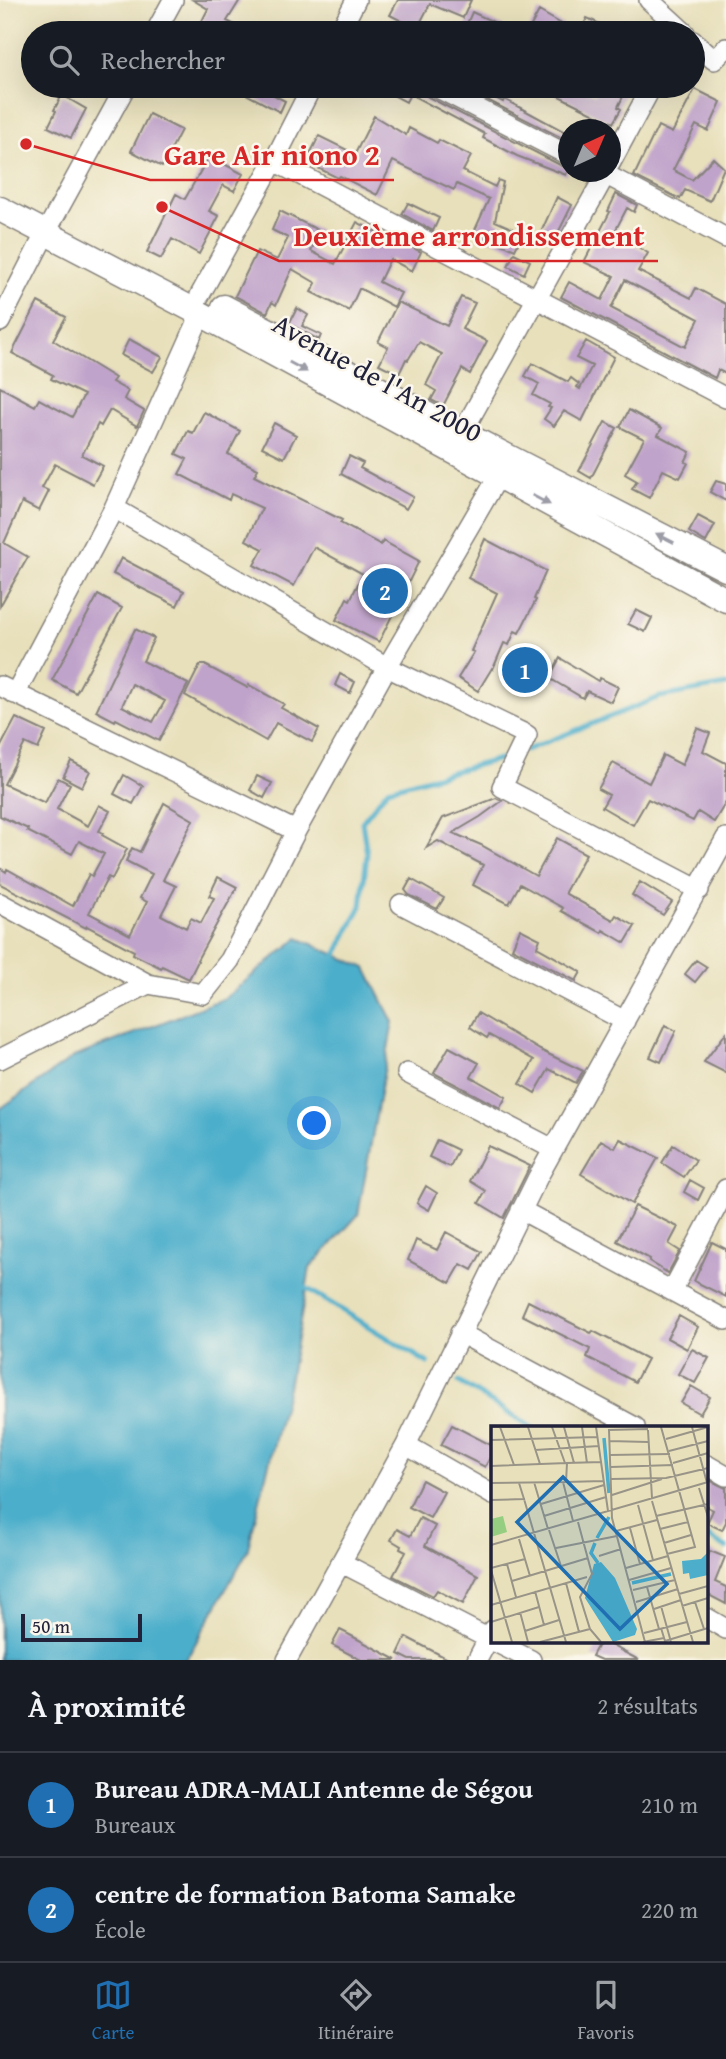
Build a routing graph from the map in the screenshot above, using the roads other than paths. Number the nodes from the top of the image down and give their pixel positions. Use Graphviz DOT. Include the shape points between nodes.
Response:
graph roads {
  1 [pos="173,0"];
  2 [pos="356,0"];
  3 [pos="649,0"];
  4 [pos="162,21"];
  5 [pos="345,21"];
  6 [pos="671,21"];
  7 [pos="705,48"];
  8 [pos="722,60"];
  9 [pos="119,98"];
  10 [pos="306,98"];
  11 [pos="457,98"];
  12 [pos="645,98"];
  13 [pos="621,143"];
  14 [pos="558,149"];
  15 [pos="274,161"];
  16 [pos="621,178"];
  17 [pos="599,182"];
  18 [pos="0,191"];
  19 [pos="0,209"];
  20 [pos="49,225"];
  21 [pos="726,238"];
  22 [pos="535,299"];
  23 [pos="200,304"];
  24 [pos="0,322"];
  25 [pos="726,398"];
  26 [pos="462,433"];
  27 [pos="498,477"];
  28 [pos="114,508"];
  29 [pos="726,569"];
  30 [pos="726,600"];
  31 [pos="387,667"];
  32 [pos="8,690"];
  33 [pos="296,831"];
  34 [pos="726,838"];
  35 [pos="699,890"];
  36 [pos="0,903"];
  37 [pos="401,904"];
  38 [pos="148,984"];
  39 [pos="625,1020"];
  40 [pos="0,1059"];
  41 [pos="407,1073"];
  42 [pos="553,1149"];
  43 [pos="726,1189"];
  44 [pos="522,1210"];
  45 [pos="672,1290"];
  46 [pos="726,1320"];
  47 [pos="460,1333"];
  48 [pos="633,1426"];
  49 [pos="407,1445"];
  50 [pos="708,1466"];
  51 [pos="726,1476"];
  52 [pos="491,1494"];
  53 [pos="342,1563"];
  54 [pos="708,1619"];
  55 [pos="726,1629"];
  56 [pos="491,1637"];
  57 [pos="491,1639"];
  58 [pos="502,1643"];
  59 [pos="287,1660"];
  60 [pos="478,1660"];
  61 [pos="531,1660"];
  1 -- 4 [label="street"];
  2 -- 5 [label="street"];
  3 -- 6 [label="street"];
  7 -- 8 [label="street"];
  9 -- 20 [label="street"];
  10 -- 15 [label="street"];
  11 -- 14 [label="street"];
  12 -- 13 [label="street"];
  15 -- 22 [label="street"];
  15 -- 23 [label="street"];
  16 -- 21 [label="street"];
  17 -- 22 [label="street"];
  18 -- 20 [label="main road, Avenue de l'An 2000"];
  19 -- 20 [label="main road, Avenue de l'An 2000"];
  20 -- 23 [label="main road, Avenue de l'An 2000"];
  20 -- 24 [label="street"];
  22 -- 25 [label="street"];
  22 -- 26 [label="street"];
  23 -- 26 [label="main road, Avenue de l'An 2000"];
  23 -- 27 [label="main road, Avenue de l'An 2000, one-way"];
  23 -- 28 [label="street"];
  29 -- 26 [label="main road, Avenue de l'An 2000, one-way"];
  27 -- 30 [label="main road, Avenue de l'An 2000, one-way"];
  27 -- 31 [label="street"];
  28 -- 31 [label="street"];
  28 -- 32 [label="street"];
  31 -- 33 [label="street"];
  31 -- 35 [label="street" via="527,735 502,787"];
  32 -- 33 [label="street"];
  33 -- 38 [label="street" via="230,960 203,994"];
  34 -- 35 [label="street"];
  35 -- 39 [label="street"];
  36 -- 38 [label="street"];
  37 -- 39 [label="street"];
  38 -- 40 [label="street"];
  39 -- 42 [label="street"];
  41 -- 42 [label="street"];
  42 -- 44 [label="street"];
  43 -- 45 [label="street"];
  44 -- 45 [label="street"];
  44 -- 47 [label="street"];
  45 -- 46 [label="street"];
  47 -- 48 [label="street"];
  47 -- 49 [label="street"];
  49 -- 52 [label="street"];
  49 -- 53 [label="street"];
  50 -- 51 [label="street"];
  53 -- 56 [label="street"];
  53 -- 59 [label="street"];
  54 -- 55 [label="street"];
  57 -- 60 [label="street"];
  58 -- 61 [label="street"];
}
